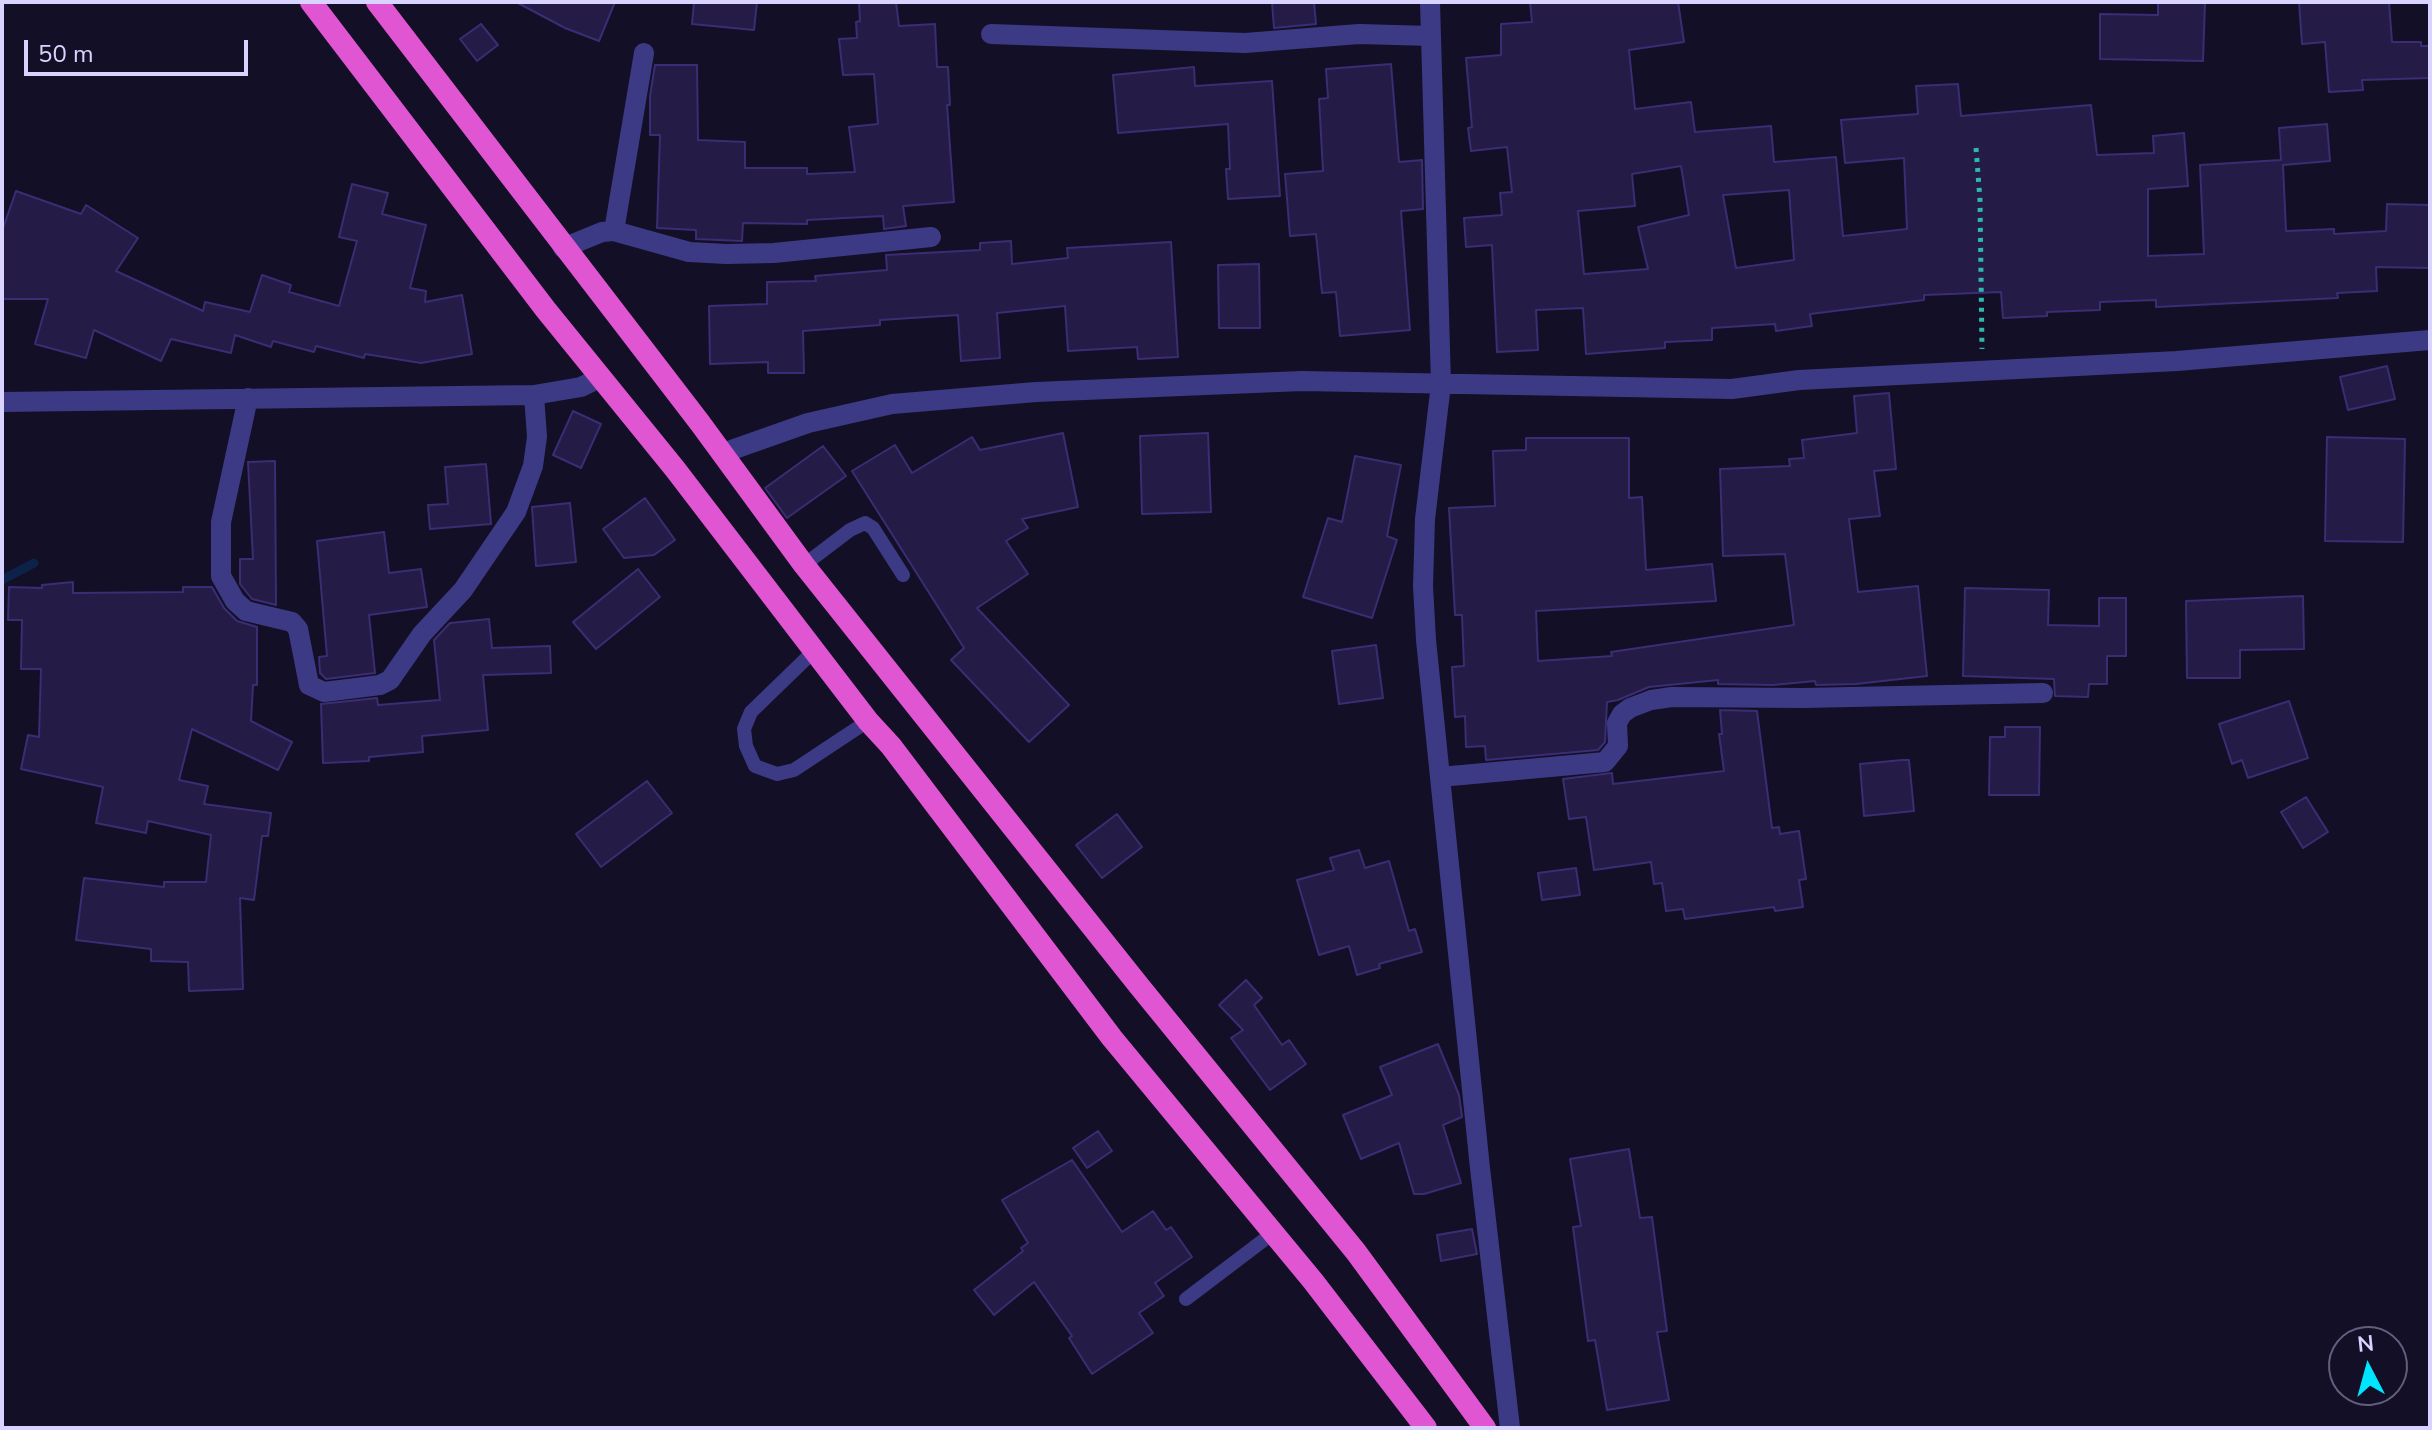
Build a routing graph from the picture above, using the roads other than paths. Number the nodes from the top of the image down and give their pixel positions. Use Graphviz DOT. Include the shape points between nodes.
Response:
graph roads {
  1 [pos="311,2"];
  2 [pos="377,2"];
  3 [pos="1430,2"];
  4 [pos="991,34"];
  5 [pos="1431,36"];
  6 [pos="644,53"];
  7 [pos="614,231"];
  8 [pos="931,237"];
  9 [pos="563,248"];
  10 [pos="2430,340"];
  11 [pos="601,377"];
  12 [pos="1441,384"];
  13 [pos="534,395"];
  14 [pos="248,398"];
  15 [pos="2,402"];
  16 [pos="723,453"];
  17 [pos="804,565"];
  18 [pos="903,575"];
  19 [pos="815,650"];
  20 [pos="2043,693"];
  21 [pos="868,721"];
  22 [pos="1440,777"];
  23 [pos="1273,1233"];
  24 [pos="1186,1299"];
  25 [pos="1426,1428"];
  26 [pos="1485,1428"];
  27 [pos="1510,1428"];
  1 -- 11 [label="highway"];
  2 -- 9 [label="highway"];
  3 -- 5 [label="street"];
  4 -- 5 [label="street" via="1245,43 1359,34"];
  5 -- 12 [label="street"];
  6 -- 7 [label="street"];
  7 -- 8 [label="street" via="689,252 726,254"];
  7 -- 9 [label="street"];
  9 -- 16 [label="highway"];
  10 -- 12 [label="street" via="2177,361 1799,380 1732,389"];
  11 -- 13 [label="street" via="581,387"];
  11 -- 19 [label="highway"];
  12 -- 16 [label="street" via="1302,381 892,404 808,423"];
  12 -- 22 [label="street" via="1423,586"];
  13 -- 14 [label="street"];
  13 -- 14 [label="street" via="533,466 516,512 463,590 422,634 390,680 324,692 309,685 292,622 246,611 221,576 221,522"];
  14 -- 15 [label="street"];
  16 -- 17 [label="highway"];
  17 -- 18 [label="lane" via="865,523"];
  17 -- 26 [label="highway" via="1356,1252"];
  19 -- 21 [label="highway"];
  19 -- 21 [label="lane" via="751,712 744,729 755,766 777,774 794,770"];
  20 -- 22 [label="street" via="1672,697 1622,714 1618,746 1605,762"];
  21 -- 23 [label="highway" via="1112,1038"];
  22 -- 27 [label="street"];
  23 -- 24 [label="lane"];
  23 -- 25 [label="highway"];
}
